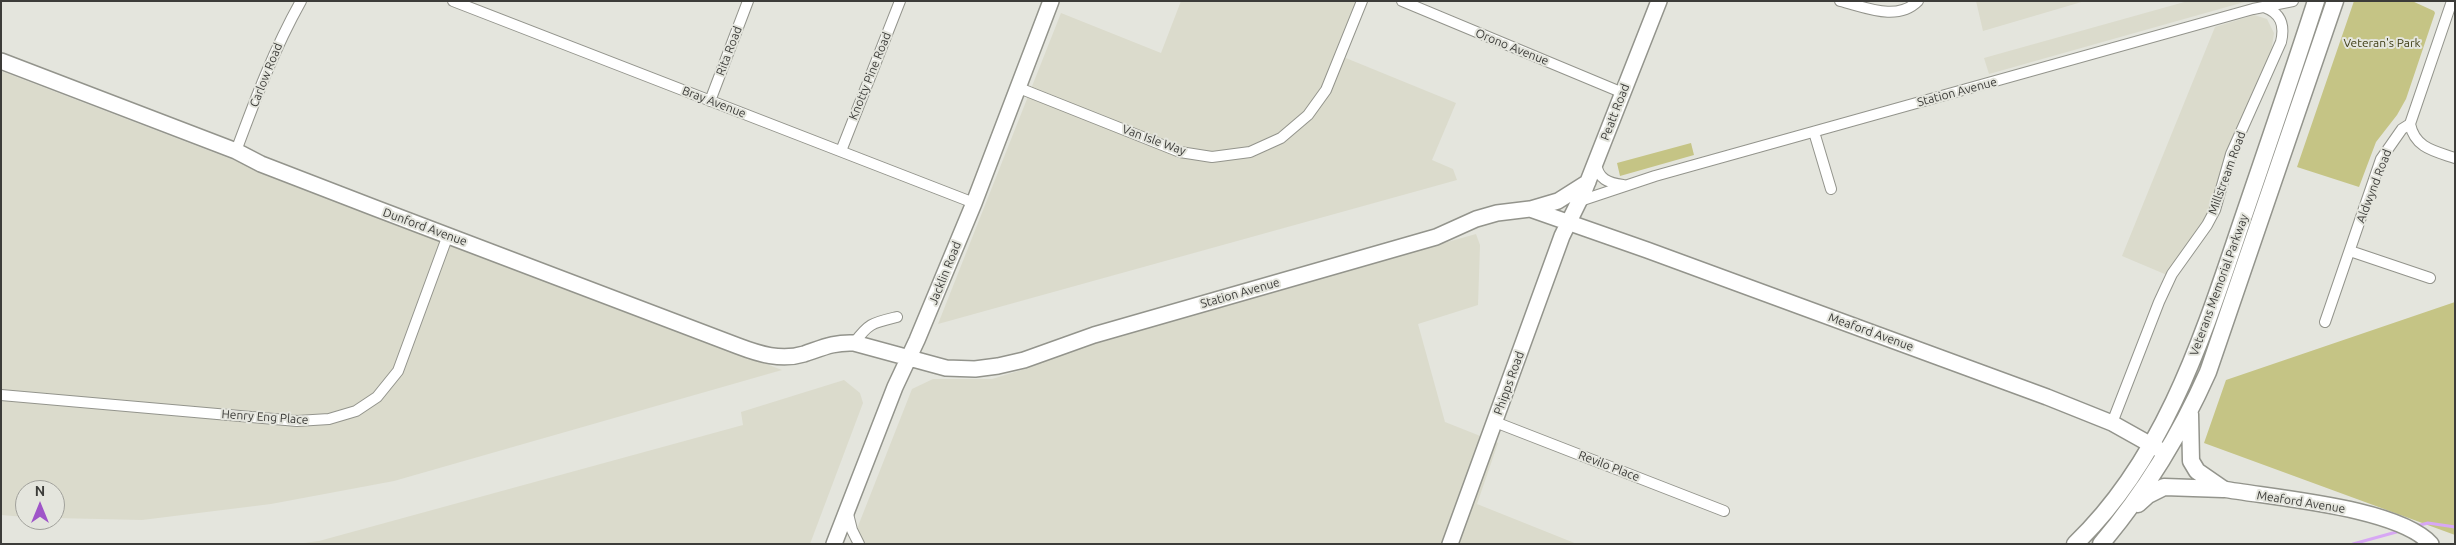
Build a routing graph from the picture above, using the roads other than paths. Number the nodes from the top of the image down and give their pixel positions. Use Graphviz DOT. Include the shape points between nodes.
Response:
graph roads {
  1 [pos="300,1"];
  2 [pos="454,1"];
  3 [pos="748,1"];
  4 [pos="900,1"];
  5 [pos="1051,1"];
  6 [pos="1362,1"];
  7 [pos="1402,1"];
  8 [pos="1659,1"];
  9 [pos="1840,1"];
  10 [pos="1918,1"];
  11 [pos="2293,1"];
  12 [pos="2316,1"];
  13 [pos="2335,1"];
  14 [pos="2345,1"];
  15 [pos="2452,1"];
  16 [pos="2263,7"];
  17 [pos="1,61"];
  18 [pos="1019,88"];
  19 [pos="1622,93"];
  20 [pos="710,100"];
  21 [pos="2302,102"];
  22 [pos="2410,124"];
  23 [pos="1814,132"];
  24 [pos="841,150"];
  25 [pos="236,151"];
  26 [pos="2455,158"];
  27 [pos="1596,163"];
  28 [pos="1588,182"];
  29 [pos="1623,186"];
  30 [pos="1831,189"];
  31 [pos="1580,201"];
  32 [pos="974,203"];
  33 [pos="1530,209"];
  34 [pos="1569,223"];
  35 [pos="448,236"];
  36 [pos="2350,251"];
  37 [pos="2430,278"];
  38 [pos="897,317"];
  39 [pos="2325,322"];
  40 [pos="854,343"];
  41 [pos="909,357"];
  42 [pos="1,396"];
  43 [pos="2190,412"];
  44 [pos="1495,422"];
  45 [pos="2112,423"];
  46 [pos="2152,444"];
  47 [pos="2167,453"];
  48 [pos="2223,489"];
  49 [pos="847,510"];
  50 [pos="1724,510"];
  51 [pos="2126,514"];
  52 [pos="834,544"];
  53 [pos="859,544"];
  54 [pos="1450,544"];
  55 [pos="2075,544"];
  56 [pos="2101,544"];
  57 [pos="2431,544"];
  1 -- 25 [label="street, Carlow Road" via="278,46"];
  2 -- 20 [label="street, Bray Avenue"];
  3 -- 20 [label="street, Rita Road"];
  4 -- 24 [label="street, Knotty Pine Road"];
  5 -- 18 [label="street, Jacklin Road"];
  6 -- 18 [label="street, Van Isle Way" via="1326,90 1308,115 1281,138 1250,152 1212,157 1180,152"];
  7 -- 19 [label="street, Orono Avenue"];
  8 -- 19 [label="street, Peatt Road"];
  9 -- 10 [label="street" via="1886,12 1905,11"];
  11 -- 16 [label="street, Station Avenue"];
  12 -- 46 [label="main road, Veterans Memorial Parkway" via="2200,345 2171,411"];
  13 -- 21 [label="main road, Veterans Memorial Parkway"];
  14 -- 21 [label="main road" via="2326,56"];
  15 -- 22 [label="street, Aldwynd Road"];
  16 -- 23 [label="street, Station Avenue"];
  16 -- 45 [label="street, Millstream Road" via="2272,10 2281,20 2281,42 2232,154 2215,210 2172,274"];
  17 -- 25 [label="street, Dunford Avenue"];
  18 -- 32 [label="street, Jacklin Road"];
  19 -- 27 [label="street, Peatt Road"];
  20 -- 24 [label="street, Bray Avenue"];
  21 -- 43 [label="main road, Veterans Memorial Parkway" via="2218,344"];
  22 -- 26 [label="street" via="2415,139 2422,146"];
  22 -- 36 [label="street, Aldwynd Road" via="2402,129 2381,159"];
  23 -- 29 [label="street, Station Avenue"];
  23 -- 30 [label="street"];
  24 -- 32 [label="street, Bray Avenue"];
  25 -- 35 [label="street, Dunford Avenue" via="261,164"];
  27 -- 28 [label="street, Peatt Road"];
  27 -- 29 [label="street" via="1597,171 1606,181"];
  28 -- 31 [label="street, Peatt Road"];
  28 -- 33 [label="street" via="1558,201"];
  29 -- 31 [label="street, Station Avenue"];
  31 -- 34 [label="street, Peatt Road"];
  32 -- 41 [label="street, Jacklin Road"];
  33 -- 34 [label="street, Station Avenue"];
  33 -- 41 [label="street, Station Avenue" via="1497,213 1436,237 1094,335 1011,364 976,369 946,368"];
  34 -- 44 [label="street, Phipps Road"];
  34 -- 45 [label="street, Meaford Avenue"];
  35 -- 40 [label="street, Dunford Avenue" via="766,355 802,355 832,343"];
  35 -- 42 [label="street, Henry Eng Place" via="398,371 377,397 356,412 329,419 297,420"];
  36 -- 37 [label="street"];
  36 -- 39 [label="street, Aldwynd Road"];
  38 -- 40 [label="street" via="866,327"];
  40 -- 41 [label="street, Dunford Avenue"];
  41 -- 49 [label="street, Jacklin Road"];
  43 -- 47 [label="main road, Veterans Memorial Parkway"];
  43 -- 48 [label="main road" via="2191,461 2197,471"];
  44 -- 50 [label="street, Revilo Place"];
  44 -- 54 [label="street, Phipps Road"];
  45 -- 46 [label="street, Meaford Avenue"];
  46 -- 47 [label="street, Meaford Avenue"];
  46 -- 55 [label="main road, Veterans Memorial Parkway" via="2106,510"];
  47 -- 51 [label="main road, Veterans Memorial Parkway"];
  48 -- 51 [label="main road" via="2164,487 2148,495"];
  48 -- 57 [label="street, Meaford Avenue" via="2322,503 2360,512 2420,534"];
  49 -- 52 [label="street, Jacklin Road"];
  49 -- 53 [label="street"];
  51 -- 56 [label="main road, Veterans Memorial Parkway"];
}
